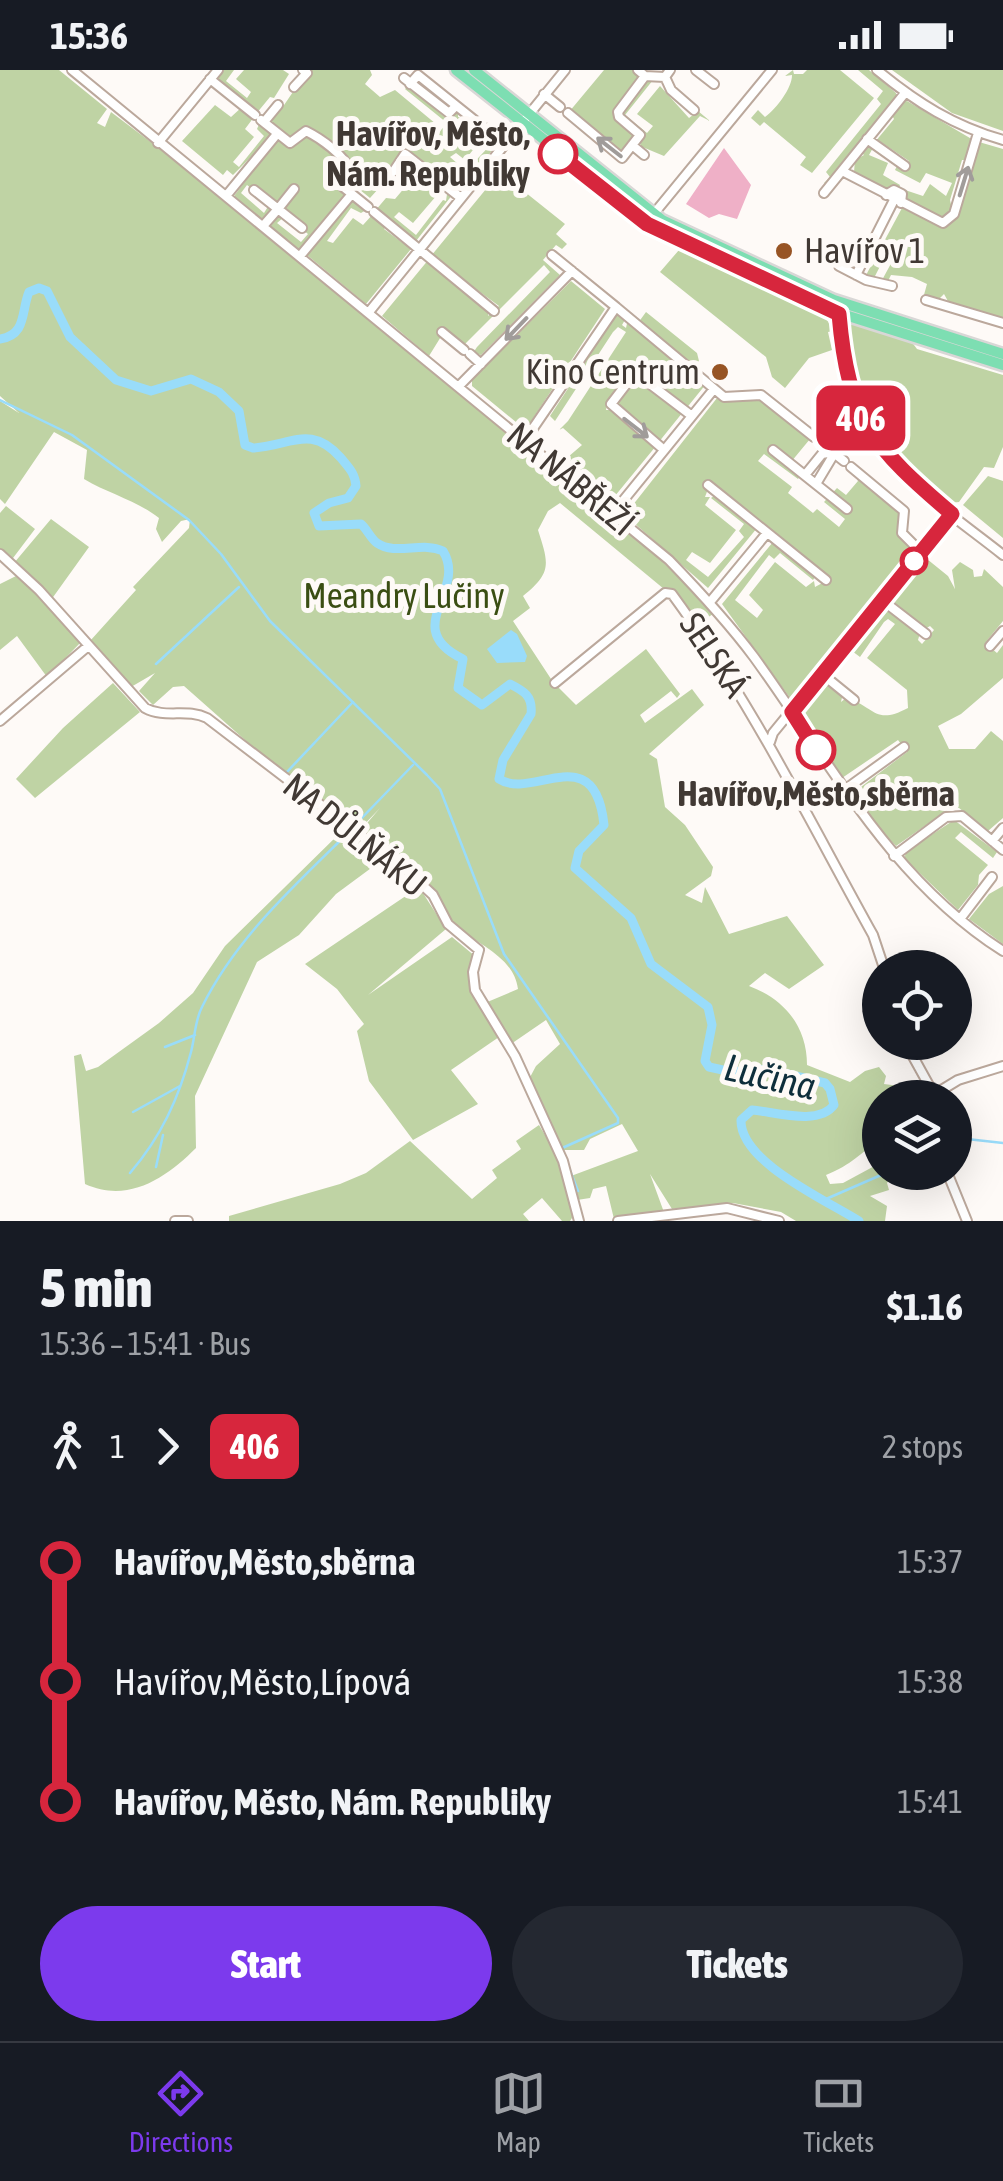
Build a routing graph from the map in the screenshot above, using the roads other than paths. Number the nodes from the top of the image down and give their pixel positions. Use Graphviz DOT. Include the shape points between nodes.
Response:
graph roads {
  1 [pos="72,70"];
  2 [pos="218,70"];
  3 [pos="456,70"];
  4 [pos="474,70"];
  5 [pos="565,70"];
  6 [pos="696,70"];
  7 [pos="772,70"];
  8 [pos="877,70"];
  9 [pos="305,71"];
  10 [pos="642,73"];
  11 [pos="667,73"];
  12 [pos="210,79"];
  13 [pos="407,81"];
  14 [pos="714,84"];
  15 [pos="294,87"];
  16 [pos="904,93"];
  17 [pos="544,94"];
  18 [pos="278,106"];
  19 [pos="560,106"];
  20 [pos="694,110"];
  21 [pos="568,114"];
  22 [pos="525,119"];
  23 [pos="260,120"];
  24 [pos="488,131"];
  25 [pos="720,133"];
  26 [pos="978,133"];
  27 [pos="277,134"];
  28 [pos="867,139"];
  29 [pos="1003,140"];
  30 [pos="158,142"];
  31 [pos="726,142"];
  32 [pos="632,146"];
  33 [pos="644,155"];
  34 [pos="906,166"];
  35 [pos="842,171"];
  36 [pos="393,172"];
  37 [pos="294,189"];
  38 [pos="254,190"];
  39 [pos="824,193"];
  40 [pos="351,195"];
  41 [pos="226,196"];
  42 [pos="460,198"];
  43 [pos="894,199"];
  44 [pos="278,209"];
  45 [pos="650,219"];
  46 [pos="263,226"];
  47 [pos="302,228"];
  48 [pos="420,249"];
  49 [pos="552,254"];
  50 [pos="300,256"];
  51 [pos="840,266"];
  52 [pos="572,271"];
  53 [pos="856,274"];
  54 [pos="892,286"];
  55 [pos="834,300"];
  56 [pos="926,300"];
  57 [pos="616,306"];
  58 [pos="494,311"];
  59 [pos="369,312"];
  60 [pos="839,314"];
  61 [pos="1003,323"];
  62 [pos="442,332"];
  63 [pos="1003,354"];
  64 [pos="481,364"];
  65 [pos="1003,365"];
  66 [pos="459,386"];
  67 [pos="714,389"];
  68 [pos="692,416"];
  69 [pos="864,425"];
  70 [pos="524,440"];
  71 [pos="663,449"];
  72 [pos="774,450"];
  73 [pos="834,452"];
  74 [pos="805,475"];
  75 [pos="816,484"];
  76 [pos="708,485"];
  77 [pos="847,509"];
  78 [pos="614,513"];
  79 [pos="952,514"];
  80 [pos="767,533"];
  81 [pos="921,552"];
  82 [pos="0,554"];
  83 [pos="1003,555"];
  84 [pos="826,580"];
  85 [pos="882,600"];
  86 [pos="710,602"];
  87 [pos="1003,632"];
  88 [pos="926,634"];
  89 [pos="87,646"];
  90 [pos="990,646"];
  91 [pos="822,674"];
  92 [pos="555,683"];
  93 [pos="854,700"];
  94 [pos="792,712"];
  95 [pos="0,721"];
  96 [pos="770,742"];
  97 [pos="904,747"];
  98 [pos="843,791"];
  99 [pos="1003,828"];
  100 [pos="992,841"];
  101 [pos="1003,850"];
  102 [pos="894,856"];
  103 [pos="992,877"];
  104 [pos="960,920"];
  105 [pos="879,950"];
  106 [pos="1003,951"];
  107 [pos="1003,1066"];
  108 [pos="958,1080"];
  109 [pos="954,1190"];
  110 [pos="175,1221"];
  111 [pos="188,1221"];
  112 [pos="578,1221"];
  113 [pos="618,1221"];
  114 [pos="628,1221"];
  115 [pos="779,1221"];
  116 [pos="967,1221"];
  1 -- 30 [label="street, NA NÁBŘEŽÍ"];
  2 -- 12 [label="street"];
  3 -- 22 [label="main road"];
  4 -- 22 [label="main road"];
  5 -- 17 [label="street"];
  6 -- 14 [label="street"];
  7 -- 25 [label="street"];
  8 -- 16 [label="street"];
  9 -- 15 [label="street"];
  10 -- 11 [label="street"];
  10 -- 32 [label="street" via="618,114 640,135"];
  11 -- 20 [label="street" via="671,90"];
  12 -- 23 [label="street"];
  12 -- 30 [label="street"];
  13 -- 24 [label="street" via="418,76"];
  16 -- 26 [label="street"];
  16 -- 28 [label="street"];
  17 -- 19 [label="street"];
  17 -- 22 [label="street"];
  18 -- 23 [label="street"];
  32 -- 21 [label="street, one-way" via="622,158"];
  22 -- 42 [label="street" via="500,141"];
  22 -- 45 [label="main road"];
  23 -- 27 [label="street"];
  25 -- 31 [label="street"];
  25 -- 45 [label="street"];
  26 -- 29 [label="street"];
  43 -- 26 [label="street, one-way" via="943,223 954,214"];
  27 -- 40 [label="street" via="290,143 306,131 318,138 347,162 340,183"];
  27 -- 41 [label="street"];
  28 -- 34 [label="street"];
  28 -- 35 [label="street"];
  30 -- 41 [label="street, NA NÁBŘEŽÍ"];
  32 -- 33 [label="street"];
  35 -- 39 [label="street"];
  35 -- 43 [label="street"];
  36 -- 42 [label="street" via="406,154"];
  37 -- 44 [label="street"];
  38 -- 44 [label="street"];
  40 -- 48 [label="street"];
  40 -- 50 [label="street"];
  41 -- 46 [label="street, NA NÁBŘEŽÍ"];
  42 -- 48 [label="street"];
  43 -- 53 [label="street"];
  44 -- 46 [label="street"];
  44 -- 47 [label="street"];
  45 -- 55 [label="main road"];
  45 -- 60 [label="main road"];
  46 -- 50 [label="street, NA NÁBŘEŽÍ"];
  48 -- 58 [label="street"];
  48 -- 59 [label="street"];
  49 -- 52 [label="street"];
  50 -- 59 [label="street, NA NÁBŘEŽÍ"];
  51 -- 53 [label="street"];
  52 -- 57 [label="street"];
  52 -- 64 [label="street, one-way"];
  53 -- 54 [label="street"];
  55 -- 60 [label="main road"];
  55 -- 63 [label="main road"];
  56 -- 61 [label="street"];
  57 -- 67 [label="street"];
  57 -- 70 [label="street"];
  59 -- 66 [label="street, NA NÁBŘEŽÍ"];
  60 -- 65 [label="main road"];
  60 -- 69 [label="street" via="847,375"];
  62 -- 64 [label="street"];
  64 -- 66 [label="street"];
  66 -- 70 [label="street, NA NÁBŘEŽÍ"];
  67 -- 68 [label="street"];
  67 -- 73 [label="street" via="728,399 762,395"];
  68 -- 71 [label="street"];
  68 -- 71 [label="street, one-way" via="637,376 630,378 611,404"];
  69 -- 73 [label="street" via="843,433"];
  69 -- 79 [label="street" via="891,460"];
  70 -- 78 [label="street, NA NÁBŘEŽÍ"];
  71 -- 78 [label="street"];
  72 -- 74 [label="street"];
  73 -- 74 [label="street" via="822,454"];
  73 -- 75 [label="street"];
  73 -- 81 [label="street" via="904,510 902,533"];
  74 -- 75 [label="street"];
  75 -- 77 [label="street"];
  76 -- 80 [label="street"];
  78 -- 86 [label="street, NA NÁBŘEŽÍ"];
  79 -- 81 [label="street, SELSKÁ"];
  79 -- 83 [label="street"];
  80 -- 84 [label="street"];
  80 -- 86 [label="street"];
  81 -- 85 [label="street, SELSKÁ"];
  82 -- 89 [label="street, NA DŮLŇÁKU"];
  85 -- 88 [label="street"];
  85 -- 91 [label="street, SELSKÁ"];
  86 -- 94 [label="street, NA NÁBŘEŽÍ"];
  87 -- 90 [label="street"];
  89 -- 95 [label="street"];
  89 -- 112 [label="street, NA DŮLŇÁKU" via="145,708 207,718 433,896 448,924 479,950 475,990 562,1161"];
  91 -- 93 [label="street"];
  91 -- 94 [label="street, SELSKÁ"];
  92 -- 96 [label="street, SELSKÁ" via="665,593 672,594"];
  94 -- 96 [label="street, SELSKÁ"];
  94 -- 98 [label="street, NA NÁBŘEŽÍ"];
  96 -- 105 [label="street, SELSKÁ"];
  97 -- 98 [label="street"];
  98 -- 102 [label="street, NA NÁBŘEŽÍ"];
  99 -- 100 [label="street"];
  100 -- 101 [label="street"];
  100 -- 102 [label="street" via="955,814"];
  102 -- 104 [label="street, NA NÁBŘEŽÍ"];
  103 -- 104 [label="street"];
  104 -- 106 [label="street, NA NÁBŘEŽÍ"];
  107 -- 108 [label="street"];
  109 -- 116 [label="street"];
  110 -- 111 [label="street"];
  113 -- 114 [label="street"];
  114 -- 115 [label="street" via="728,1208"];
}
